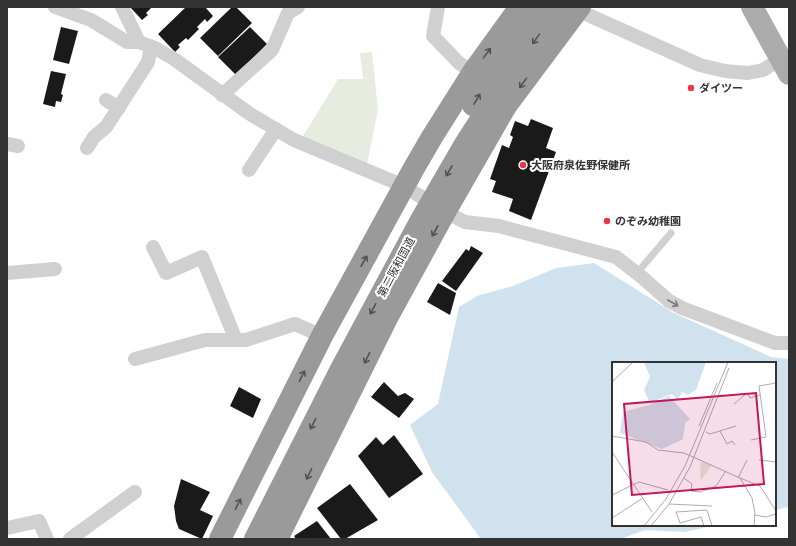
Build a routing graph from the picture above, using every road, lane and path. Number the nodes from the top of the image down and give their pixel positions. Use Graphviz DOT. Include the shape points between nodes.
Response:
graph roads {
  1 [pos="55,7"];
  2 [pos="122,7"];
  3 [pos="298,7"];
  4 [pos="438,7"];
  5 [pos="520,7"];
  6 [pos="539,7"];
  7 [pos="752,7"];
  8 [pos="572,8"];
  9 [pos="145,45"];
  10 [pos="786,63"];
  11 [pos="473,72"];
  12 [pos="222,95"];
  13 [pos="106,100"];
  14 [pos="119,108"];
  15 [pos="276,129"];
  16 [pos="87,148"];
  17 [pos="248,170"];
  18 [pos="404,186"];
  19 [pos="445,212"];
  20 [pos="671,233"];
  21 [pos="153,247"];
  22 [pos="55,269"];
  23 [pos="7,273"];
  24 [pos="640,276"];
  25 [pos="322,336"];
  26 [pos="236,340"];
  27 [pos="789,343"];
  28 [pos="135,359"];
  29 [pos="135,492"];
  30 [pos="7,528"];
  31 [pos="47,539"];
  32 [pos="70,539"];
  33 [pos="220,539"];
  34 [pos="238,539"];
  35 [pos="254,539"];
  36 [pos="277,539"];
  1 -- 9 [label="street" via="91,20 127,42"];
  2 -- 9 [label="street"];
  3 -- 12 [label="street" via="288,13 272,50"];
  4 -- 11 [label="street" via="433,36 459,63"];
  11 -- 5 [label="highway, one-way"];
  34 -- 6 [label="highway, 第二阪和国道, one-way" via="410,208 492,74"];
  7 -- 10 [label="main road"];
  8 -- 10 [label="street" via="700,65 748,73"];
  8 -- 19 [label="highway, one-way" via="506,106"];
  8 -- 35 [label="highway, 第二阪和国道, one-way" via="486,112 465,144 420,220"];
  9 -- 12 [label="street" via="174,59"];
  9 -- 14 [label="street" via="148,62"];
  11 -- 18 [label="highway"];
  12 -- 15 [label="street"];
  13 -- 14 [label="street"];
  14 -- 16 [label="street"];
  15 -- 17 [label="street"];
  15 -- 18 [label="street" via="294,140"];
  18 -- 19 [label="street"];
  25 -- 18 [label="highway, one-way"];
  19 -- 24 [label="street" via="466,222 499,226 616,257"];
  19 -- 36 [label="highway, one-way" via="387,318"];
  20 -- 24 [label="lane"];
  21 -- 26 [label="street" via="166,273 202,257"];
  22 -- 23 [label="street"];
  24 -- 27 [label="street, one-way" via="669,301 682,308 775,343"];
  25 -- 26 [label="street" via="295,324 246,340"];
  33 -- 25 [label="highway, one-way"];
  26 -- 28 [label="street" via="205,340"];
  29 -- 32 [label="street"];
  30 -- 31 [label="street" via="40,521"];
}
